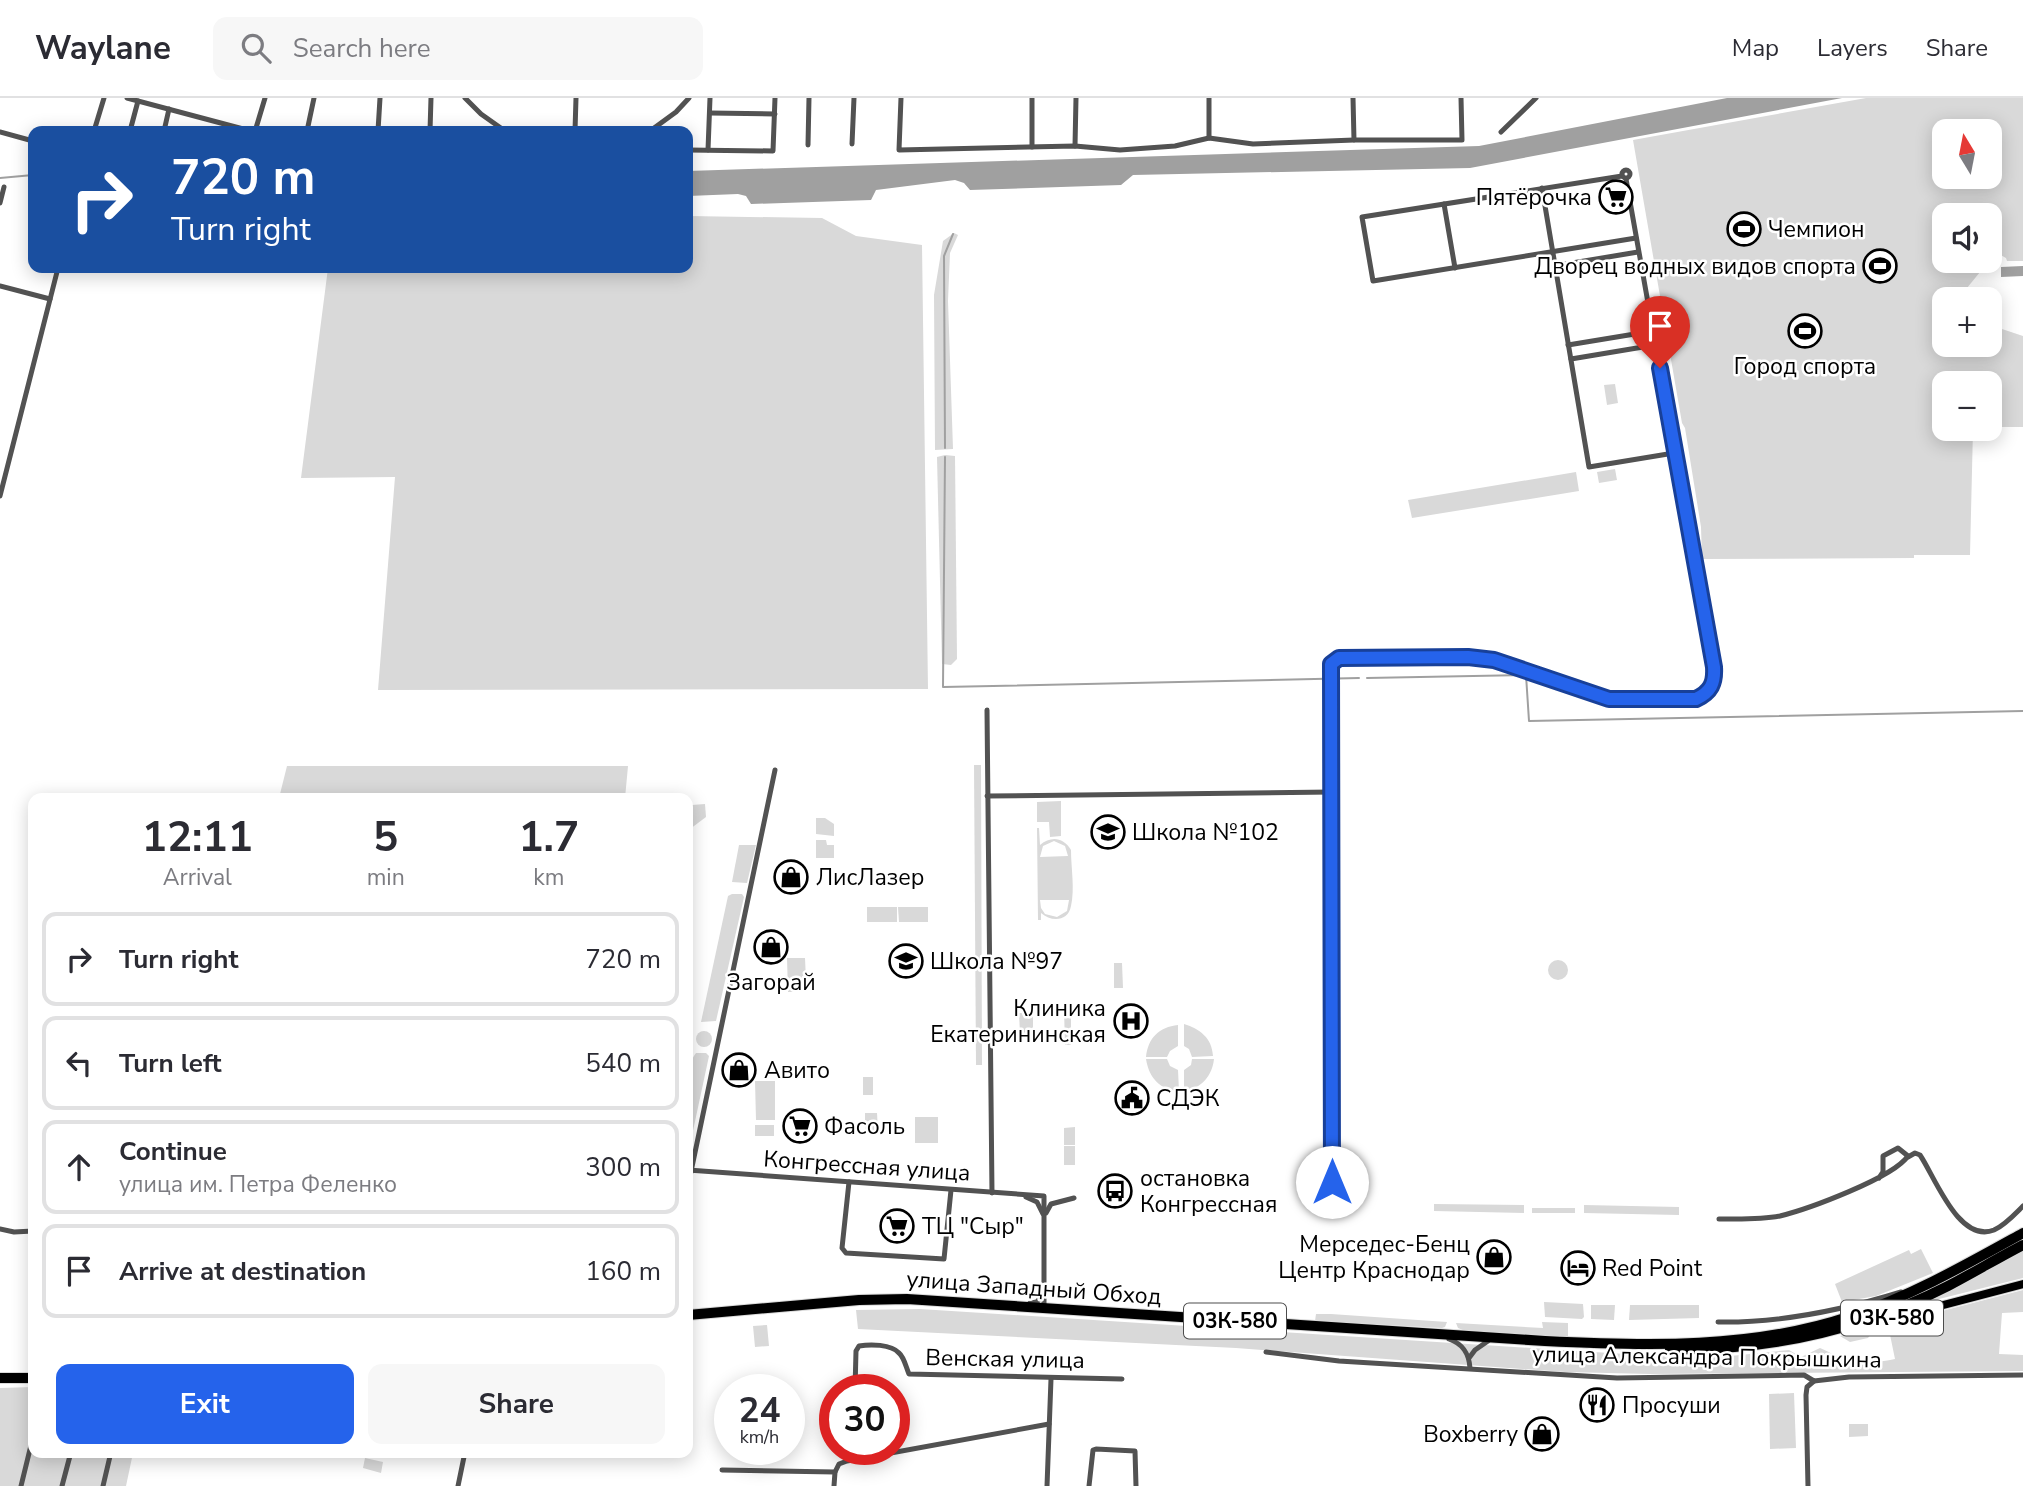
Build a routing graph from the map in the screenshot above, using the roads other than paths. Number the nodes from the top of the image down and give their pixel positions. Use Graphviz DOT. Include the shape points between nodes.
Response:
graph roads {
  1 [pos="104,98"];
  2 [pos="127,98"];
  3 [pos="265,98"];
  4 [pos="314,98"];
  5 [pos="380,98"];
  6 [pos="431,98"];
  7 [pos="465,98"];
  8 [pos="576,98"];
  9 [pos="689,98"];
  10 [pos="710,98"];
  11 [pos="775,98"];
  12 [pos="809,98"];
  13 [pos="854,98"];
  14 [pos="901,98"];
  15 [pos="1032,98"];
  16 [pos="1076,98"];
  17 [pos="1209,98"];
  18 [pos="1353,98"];
  19 [pos="1461,98"];
  20 [pos="1536,98"];
  21 [pos="138,101"];
  22 [pos="169,109"];
  23 [pos="710,113"];
  24 [pos="775,114"];
  25 [pos="96,126"];
  26 [pos="131,126"];
  27 [pos="165,126"];
  28 [pos="229,126"];
  29 [pos="257,126"];
  30 [pos="308,126"];
  31 [pos="378,126"];
  32 [pos="430,126"];
  33 [pos="498,126"];
  34 [pos="575,126"];
  35 [pos="657,126"];
  36 [pos="0,132"];
  37 [pos="1501,132"];
  38 [pos="1209,138"];
  39 [pos="28,140"];
  40 [pos="1353,140"];
  41 [pos="852,144"];
  42 [pos="808,145"];
  43 [pos="1075,146"];
  44 [pos="1032,147"];
  45 [pos="693,150"];
  46 [pos="708,150"];
  47 [pos="4,187"];
  48 [pos="1542,188"];
  49 [pos="0,203"];
  50 [pos="1444,204"];
  51 [pos="1636,238"];
  52 [pos="1552,252"];
  53 [pos="1638,252"];
  54 [pos="1555,266"];
  55 [pos="1455,268"];
  56 [pos="57,273"];
  57 [pos="0,286"];
  58 [pos="50,299"];
  59 [pos="1653,331"];
  60 [pos="1568,345"];
  61 [pos="1655,345"];
  62 [pos="1571,359"];
  63 [pos="1674,453"];
  64 [pos="0,496"];
  65 [pos="987,710"];
  66 [pos="775,770"];
  67 [pos="1332,792"];
  68 [pos="987,796"];
  69 [pos="693,1151"];
  70 [pos="1908,1157"];
  71 [pos="693,1170"];
  72 [pos="1879,1178"];
  73 [pos="849,1182"];
  74 [pos="951,1190"];
  75 [pos="992,1193"];
  76 [pos="1021,1195"];
  77 [pos="1074,1198"];
  78 [pos="2023,1206"];
  79 [pos="1331,1215"];
  80 [pos="1045,1216"];
  81 [pos="1719,1219"];
  82 [pos="2023,1227"];
  83 [pos="0,1229"];
  84 [pos="28,1231"];
  85 [pos="2023,1233"];
  86 [pos="2023,1244"];
  87 [pos="1997,1253"];
  88 [pos="1927,1284"];
  89 [pos="2023,1284"];
  90 [pos="1045,1290"];
  91 [pos="885,1299"];
  92 [pos="1044,1310"];
  93 [pos="1159,1315"];
  94 [pos="693,1317"];
  95 [pos="693,1317"];
  96 [pos="1718,1322"];
  97 [pos="1449,1339"];
  98 [pos="1488,1341"];
  99 [pos="1759,1346"];
  100 [pos="1266,1352"];
  101 [pos="1469,1358"];
  102 [pos="1470,1368"];
  103 [pos="855,1374"];
  104 [pos="909,1374"];
  105 [pos="910,1374"];
  106 [pos="0,1376"];
  107 [pos="28,1376"];
  108 [pos="2023,1376"];
  109 [pos="1051,1379"];
  110 [pos="1122,1379"];
  111 [pos="1814,1381"];
  112 [pos="1049,1424"];
  113 [pos="910,1450"];
  114 [pos="28,1457"];
  115 [pos="69,1458"];
  116 [pos="110,1458"];
  117 [pos="464,1458"];
  118 [pos="838,1465"];
  119 [pos="722,1470"];
  120 [pos="835,1472"];
  121 [pos="21,1486"];
  122 [pos="62,1486"];
  123 [pos="103,1486"];
  124 [pos="458,1486"];
  125 [pos="834,1486"];
  126 [pos="1047,1486"];
  127 [pos="1089,1486"];
  128 [pos="1136,1486"];
  129 [pos="1808,1486"];
  1 -- 25 [label="street"];
  2 -- 21 [label="street"];
  3 -- 29 [label="street"];
  4 -- 30 [label="street"];
  5 -- 31 [label="street"];
  6 -- 32 [label="street"];
  7 -- 33 [label="street"];
  8 -- 34 [label="street"];
  9 -- 35 [label="street"];
  10 -- 23 [label="street"];
  11 -- 24 [label="street"];
  12 -- 42 [label="street"];
  13 -- 41 [label="street"];
  14 -- 44 [label="street" via="899,150"];
  15 -- 44 [label="street"];
  16 -- 43 [label="street"];
  17 -- 38 [label="street"];
  18 -- 40 [label="street"];
  19 -- 40 [label="street" via="1462,140"];
  20 -- 37 [label="street"];
  21 -- 22 [label="street"];
  21 -- 26 [label="street"];
  22 -- 27 [label="street"];
  22 -- 28 [label="street"];
  23 -- 24 [label="street"];
  23 -- 46 [label="street"];
  24 -- 46 [label="street" via="773,151"];
  36 -- 39 [label="street"];
  38 -- 40 [label="street" via="1253,144"];
  38 -- 43 [label="street" via="1148,149"];
  43 -- 44 [label="street"];
  45 -- 46 [label="street"];
  47 -- 49 [label="street"];
  48 -- 50 [label="street"];
  48 -- 51 [label="street" via="1624,177"];
  48 -- 52 [label="street"];
  50 -- 55 [label="street"];
  50 -- 55 [label="street" via="1362,217 1373,281"];
  51 -- 52 [label="street"];
  51 -- 53 [label="street"];
  52 -- 54 [label="street"];
  52 -- 55 [label="street"];
  53 -- 54 [label="street"];
  53 -- 59 [label="street"];
  54 -- 60 [label="street"];
  56 -- 58 [label="street"];
  57 -- 58 [label="street"];
  58 -- 64 [label="street"];
  59 -- 60 [label="street"];
  59 -- 61 [label="street"];
  60 -- 62 [label="street"];
  61 -- 62 [label="street"];
  61 -- 63 [label="street"];
  62 -- 63 [label="street" via="1588,467"];
  63 -- 67 [label="street" via="1714,667 1715,680 1707,694 1696,699 1609,699 1494,660 1339,658 1331,664"];
  65 -- 68 [label="street"];
  66 -- 69 [label="street"];
  67 -- 68 [label="street"];
  67 -- 79 [label="street"];
  68 -- 75 [label="street"];
  70 -- 72 [label="street"];
  70 -- 72 [label="street" via="1898,1148 1883,1156"];
  70 -- 78 [label="street" via="1920,1155 1956,1215 1970,1229 1992,1231"];
  71 -- 73 [label="street, Конгрессная улица"];
  72 -- 81 [label="street" via="1781,1216"];
  73 -- 74 [label="street, Конгрессная улица"];
  73 -- 74 [label="street" via="842,1248 846,1253 944,1259"];
  74 -- 75 [label="street, Конгрессная улица"];
  75 -- 76 [label="street, Конгрессная улица"];
  76 -- 80 [label="street" via="1037,1202"];
  76 -- 80 [label="street, Конгрессная улица" via="1044,1196"];
  77 -- 80 [label="street" via="1051,1204"];
  80 -- 90 [label="street"];
  82 -- 87 [label="main road"];
  83 -- 84 [label="street"];
  85 -- 87 [label="highway"];
  86 -- 87 [label="highway"];
  87 -- 88 [label="highway, 03К-580"];
  87 -- 99 [label="highway, 03К-580" via="1948,1286 1887,1313"];
  88 -- 93 [label="highway, улица Западный Обход / 03К-580" via="1850,1317 1774,1334 1645,1344"];
  88 -- 96 [label="street" via="1848,1307"];
  89 -- 99 [label="main road, 03К-580" via="1833,1335"];
  90 -- 91 [label="street" via="1037,1302 1028,1303"];
  90 -- 92 [label="street"];
  90 -- 93 [label="street" via="1059,1306"];
  91 -- 92 [label="highway, улица Западный Обход / 03К-580"];
  91 -- 94 [label="highway, улица Западный Обход / 03К-580"];
  92 -- 93 [label="highway, улица Западный Обход / 03К-580"];
  92 -- 95 [label="highway, улица Западный Обход / 03К-580" via="907,1304"];
  92 -- 97 [label="highway, улица Западный Обход / 03К-580"];
  97 -- 98 [label="highway, улица Западный Обход / 03К-580"];
  97 -- 101 [label="street" via="1465,1349"];
  98 -- 99 [label="highway, улица Западный Обход / 03К-580" via="1707,1350"];
  98 -- 101 [label="street"];
  100 -- 102 [label="street, улица Александра Покрышкина"];
  101 -- 102 [label="street"];
  102 -- 111 [label="street, улица Александра Покрышкина" via="1617,1378 1804,1375"];
  103 -- 104 [label="street, Венская улица" via="856,1351 869,1345 901,1353"];
  105 -- 109 [label="street, Венская улица"];
  106 -- 107 [label="highway"];
  108 -- 111 [label="street, улица Александра Покрышкина"];
  109 -- 110 [label="street, Венская улица"];
  109 -- 112 [label="street"];
  111 -- 129 [label="street" via="1806,1395"];
  112 -- 113 [label="street"];
  112 -- 126 [label="street"];
  114 -- 121 [label="street"];
  115 -- 122 [label="street"];
  116 -- 123 [label="street"];
  117 -- 124 [label="street"];
  118 -- 120 [label="street"];
  119 -- 120 [label="street"];
  120 -- 125 [label="street"];
  127 -- 128 [label="street" via="1096,1449 1135,1451"];
}
